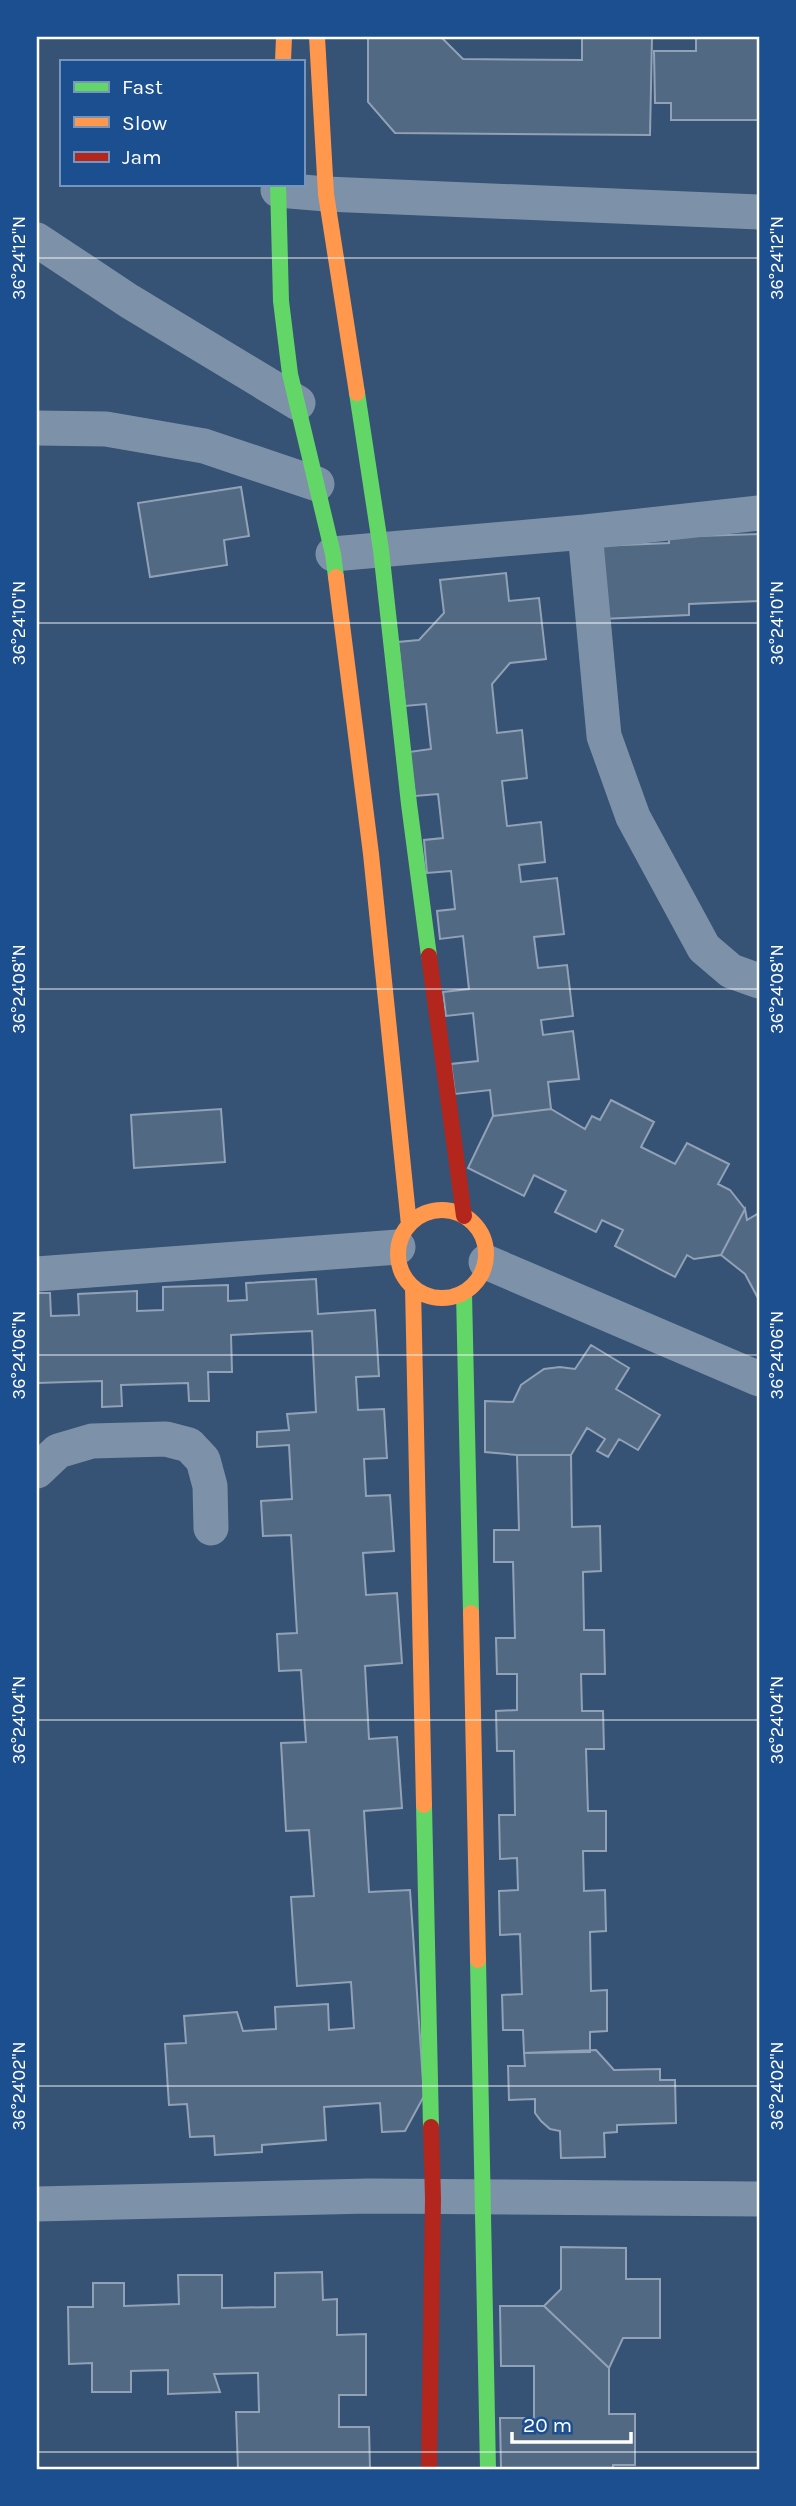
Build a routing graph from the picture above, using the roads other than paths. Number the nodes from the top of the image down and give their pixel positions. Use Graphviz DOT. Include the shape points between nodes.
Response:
graph roads {
  1 [pos="284,37"];
  2 [pos="317,37"];
  3 [pos="283,60"];
  4 [pos="278,187"];
  5 [pos="326,194"];
  6 [pos="759,212"];
  7 [pos="37,240"];
  8 [pos="298,403"];
  9 [pos="37,428"];
  10 [pos="317,484"];
  11 [pos="759,513"];
  12 [pos="585,532"];
  13 [pos="381,550"];
  14 [pos="333,554"];
  15 [pos="759,981"];
  16 [pos="464,1216"];
  17 [pos="403,1236"];
  18 [pos="486,1262"];
  19 [pos="37,1274"];
  20 [pos="413,1287"];
  21 [pos="464,1293"];
  22 [pos="759,1379"];
  23 [pos="37,1471"];
  24 [pos="211,1528"];
  25 [pos="433,2198"];
  26 [pos="484,2198"];
  27 [pos="759,2199"];
  28 [pos="37,2204"];
  29 [pos="429,2469"];
  30 [pos="488,2469"];
  1 -- 3 [label="street"];
  2 -- 5 [label="street"];
  4 -- 5 [label="street"];
  4 -- 8 [label="street" via="281,301"];
  5 -- 6 [label="street"];
  5 -- 13 [label="street"];
  7 -- 8 [label="street"];
  8 -- 10 [label="street"];
  9 -- 10 [label="street" via="106,429 204,446"];
  10 -- 14 [label="street"];
  11 -- 12 [label="street"];
  12 -- 13 [label="street"];
  12 -- 15 [label="street" via="604,736 633,817 704,948 731,971"];
  13 -- 14 [label="street"];
  13 -- 16 [label="street" via="409,804"];
  14 -- 17 [label="street" via="371,854"];
  16 -- 17 [label="street" via="440,1209 420,1215"];
  16 -- 18 [label="street" via="476,1224 485,1242"];
  17 -- 19 [label="street"];
  17 -- 20 [label="street" via="399,1267"];
  18 -- 21 [label="street" via="479,1280"];
  18 -- 22 [label="street"];
  20 -- 21 [label="street" via="425,1296 444,1299"];
  20 -- 25 [label="street"];
  21 -- 26 [label="street"];
  23 -- 24 [label="street" via="58,1451 92,1441 166,1439 189,1445 203,1460 210,1486"];
  25 -- 26 [label="street"];
  25 -- 28 [label="street"];
  25 -- 29 [label="street"];
  26 -- 27 [label="street"];
  26 -- 30 [label="street"];
}
